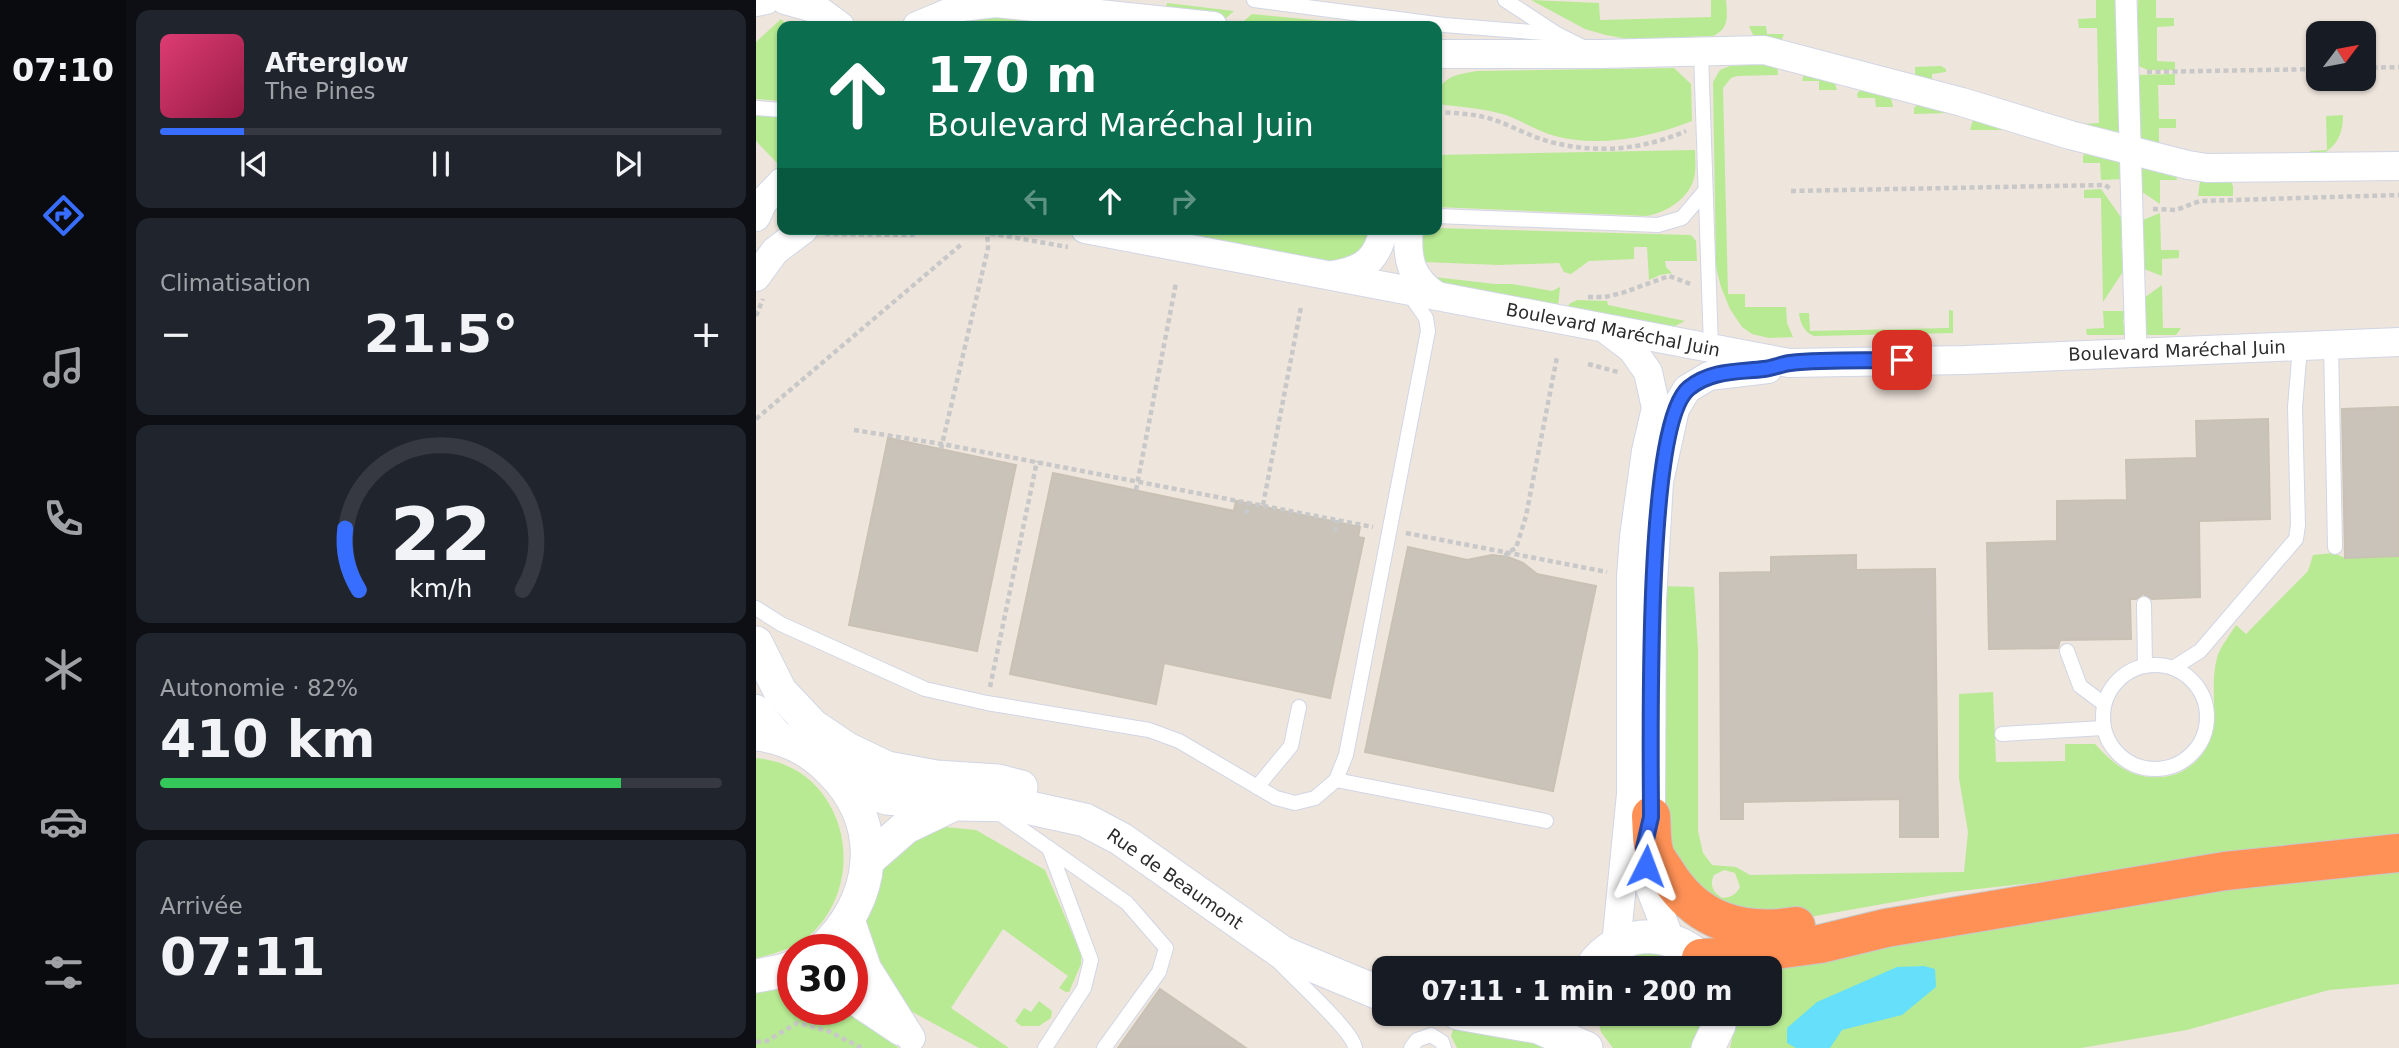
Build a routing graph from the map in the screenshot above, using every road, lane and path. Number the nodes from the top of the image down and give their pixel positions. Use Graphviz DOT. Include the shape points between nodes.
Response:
graph roads {
  1 [pos="765,0"];
  2 [pos="785,0"];
  3 [pos="1254,0"];
  4 [pos="1506,0"];
  5 [pos="2126,0"];
  6 [pos="989,1"];
  7 [pos="756,2"];
  8 [pos="1064,5"];
  9 [pos="838,17"];
  10 [pos="928,21"];
  11 [pos="1178,21"];
  12 [pos="1420,21"];
  13 [pos="1442,24"];
  14 [pos="1557,34"];
  15 [pos="1701,53"];
  16 [pos="1599,54"];
  17 [pos="1444,60"];
  18 [pos="2399,67"];
  19 [pos="2376,68"];
  20 [pos="2306,69"];
  21 [pos="2128,73"];
  22 [pos="756,108"];
  23 [pos="777,110"];
  24 [pos="1442,112"];
  25 [pos="1702,125"];
  26 [pos="2131,150"];
  27 [pos="2399,166"];
  28 [pos="756,179"];
  29 [pos="777,181"];
  30 [pos="777,187"];
  31 [pos="1791,191"];
  32 [pos="1704,192"];
  33 [pos="2399,195"];
  34 [pos="2132,204"];
  35 [pos="1442,216"];
  36 [pos="756,217"];
  37 [pos="796,235"];
  38 [pos="987,235"];
  39 [pos="1117,235"];
  40 [pos="1383,235"];
  41 [pos="1408,235"];
  42 [pos="963,243"];
  43 [pos="1330,275"];
  44 [pos="756,277"];
  45 [pos="1176,283"];
  46 [pos="1708,289"];
  47 [pos="1407,291"];
  48 [pos="1437,296"];
  49 [pos="1579,297"];
  50 [pos="1301,307"];
  51 [pos="1604,328"];
  52 [pos="2399,342"];
  53 [pos="2331,345"];
  54 [pos="2300,346"];
  55 [pos="1711,347"];
  56 [pos="2136,353"];
  57 [pos="1557,357"];
  58 [pos="1789,363"];
  59 [pos="756,418"];
  60 [pos="854,430"];
  61 [pos="941,446"];
  62 [pos="1037,461"];
  63 [pos="1138,481"];
  64 [pos="1136,490"];
  65 [pos="1249,502"];
  66 [pos="1262,505"];
  67 [pos="1246,513"];
  68 [pos="1337,520"];
  69 [pos="1389,530"];
  70 [pos="1335,532"];
  71 [pos="1645,539"];
  72 [pos="2335,547"];
  73 [pos="1506,555"];
  74 [pos="1631,576"];
  75 [pos="2144,604"];
  76 [pos="756,608"];
  77 [pos="756,643"];
  78 [pos="2067,650"];
  79 [pos="2145,666"];
  80 [pos="2173,668"];
  81 [pos="987,703"];
  82 [pos="2104,704"];
  83 [pos="1299,707"];
  84 [pos="756,709"];
  85 [pos="2103,728"];
  86 [pos="2002,734"];
  87 [pos="768,736"];
  88 [pos="1336,780"];
  89 [pos="845,784"];
  90 [pos="1257,787"];
  91 [pos="969,803"];
  92 [pos="1651,817"];
  93 [pos="1085,820"];
  94 [pos="1546,821"];
  95 [pos="1049,848"];
  96 [pos="2399,853"];
  97 [pos="867,861"];
  98 [pos="850,918"];
  99 [pos="1886,928"];
  100 [pos="1250,932"];
  101 [pos="838,934"];
  102 [pos="1616,945"];
  103 [pos="1693,955"];
  104 [pos="1602,956"];
  105 [pos="1372,991"];
  106 [pos="868,1010"];
  107 [pos="1532,1026"];
  108 [pos="1583,1026"];
  109 [pos="1719,1026"];
  110 [pos="756,1042"];
  111 [pos="918,1043"];
  112 [pos="862,1048"];
  113 [pos="1045,1048"];
  114 [pos="1104,1048"];
  115 [pos="1355,1048"];
  116 [pos="1411,1048"];
  117 [pos="1444,1048"];
  118 [pos="1586,1048"];
  119 [pos="1593,1048"];
  120 [pos="1708,1048"];
  1 -- 7 [label="street"];
  2 -- 9 [label="street"];
  3 -- 12 [label="lane"];
  4 -- 14 [label="lane"];
  5 -- 21 [label="street"];
  6 -- 8 [label="street"];
  6 -- 10 [label="street"];
  8 -- 11 [label="street"];
  13 -- 14 [label="lane"];
  14 -- 16 [label="lane"];
  15 -- 16 [label="street"];
  15 -- 25 [label="lane"];
  15 -- 26 [label="street" via="1776,53"];
  16 -- 17 [label="street"];
  18 -- 19 [label="path"];
  20 -- 21 [label="path"];
  21 -- 26 [label="street"];
  22 -- 23 [label="lane"];
  24 -- 25 [label="path" via="1498,121 1578,148 1649,145"];
  25 -- 32 [label="lane"];
  26 -- 27 [label="street" via="2207,168"];
  26 -- 34 [label="street"];
  28 -- 29 [label="street"];
  30 -- 36 [label="street"];
  31 -- 34 [label="path" via="2105,185"];
  32 -- 35 [label="lane" via="1682,218 1658,225"];
  32 -- 46 [label="lane"];
  33 -- 34 [label="path" via="2200,201 2176,211"];
  34 -- 56 [label="street"];
  37 -- 44 [label="street" via="775,251"];
  38 -- 61 [label="path"];
  39 -- 43 [label="street, Boulevard Maréchal Juin"];
  40 -- 43 [label="street" via="1370,261 1347,273"];
  41 -- 48 [label="street" via="1409,263 1418,280"];
  42 -- 59 [label="path"];
  43 -- 47 [label="street, Boulevard Maréchal Juin"];
  45 -- 63 [label="path"];
  46 -- 49 [label="path" via="1669,276 1605,297"];
  46 -- 55 [label="lane"];
  47 -- 48 [label="street, Boulevard Maréchal Juin"];
  47 -- 69 [label="lane" via="1426,318 1428,331"];
  48 -- 51 [label="street, Boulevard Maréchal Juin"];
  50 -- 66 [label="path"];
  51 -- 55 [label="street, Boulevard Maréchal Juin"];
  51 -- 71 [label="street" via="1632,349 1648,372 1656,408 1642,485"];
  52 -- 53 [label="street, Boulevard Maréchal Juin"];
  53 -- 54 [label="street, Boulevard Maréchal Juin"];
  53 -- 72 [label="lane"];
  54 -- 56 [label="street, Boulevard Maréchal Juin"];
  54 -- 80 [label="lane" via="2295,407 2296,539 2200,651"];
  55 -- 58 [label="street, Boulevard Maréchal Juin"];
  56 -- 58 [label="street, Boulevard Maréchal Juin"];
  57 -- 73 [label="path" via="1525,516 1516,548"];
  58 -- 71 [label="street" via="1709,376 1687,389 1675,409"];
  60 -- 61 [label="path"];
  61 -- 62 [label="path"];
  62 -- 63 [label="path"];
  62 -- 81 [label="path"];
  63 -- 64 [label="path"];
  63 -- 65 [label="path"];
  65 -- 66 [label="path"];
  65 -- 67 [label="path"];
  66 -- 68 [label="path"];
  68 -- 69 [label="path"];
  68 -- 70 [label="path"];
  69 -- 73 [label="path"];
  69 -- 88 [label="lane" via="1346,755"];
  71 -- 74 [label="street"];
  71 -- 92 [label="street" via="1652,601"];
  73 -- 74 [label="path"];
  74 -- 102 [label="street" via="1631,793"];
  75 -- 79 [label="lane"];
  76 -- 81 [label="lane" via="793,630 925,689"];
  77 -- 93 [label="street" via="780,691 813,726 847,749 887,768 998,781 1044,794"];
  78 -- 82 [label="lane" via="2080,686"];
  79 -- 80 [label="lane"];
  79 -- 82 [label="lane" via="2120,678"];
  80 -- 85 [label="lane" via="2197,686 2205,702 2208,718 2197,750 2168,769 2151,770 2120,757"];
  81 -- 90 [label="lane" via="1149,730 1179,741"];
  82 -- 85 [label="lane"];
  83 -- 90 [label="lane" via="1291,746"];
  84 -- 87 [label="street"];
  85 -- 86 [label="lane"];
  87 -- 89 [label="street" via="817,756"];
  88 -- 90 [label="lane" via="1315,798 1295,803 1276,799"];
  88 -- 94 [label="lane"];
  89 -- 91 [label="street, Rue de Beaumont" via="887,799"];
  89 -- 97 [label="street" via="863,821"];
  91 -- 93 [label="street, Rue de Beaumont" via="1017,805"];
  91 -- 95 [label="lane"];
  91 -- 97 [label="street, Rue de Beaumont" via="906,827"];
  92 -- 99 [label="highway" via="1655,854 1678,891 1727,925 1772,930 1850,916"];
  92 -- 103 [label="street" via="1644,848 1648,883"];
  93 -- 100 [label="street, Rue de Beaumont" via="1121,839"];
  95 -- 113 [label="lane" via="1091,960 1084,988"];
  95 -- 114 [label="lane" via="1127,902 1166,948 1159,972"];
  96 -- 99 [label="highway" via="2225,871"];
  97 -- 98 [label="street" via="865,881"];
  98 -- 101 [label="street"];
  98 -- 111 [label="street" via="867,968"];
  99 -- 103 [label="highway" via="1820,944 1724,957"];
  100 -- 105 [label="street, Rue de Beaumont" via="1283,953"];
  100 -- 115 [label="lane" via="1340,1025"];
  102 -- 103 [label="street" via="1651,936"];
  102 -- 104 [label="street"];
  106 -- 111 [label="street"];
  107 -- 118 [label="street"];
  108 -- 119 [label="street"];
  109 -- 120 [label="street"];
  110 -- 112 [label="path" via="767,1041 797,1023 828,1031"];
  116 -- 117 [label="lane" via="1431,1035"];
}
